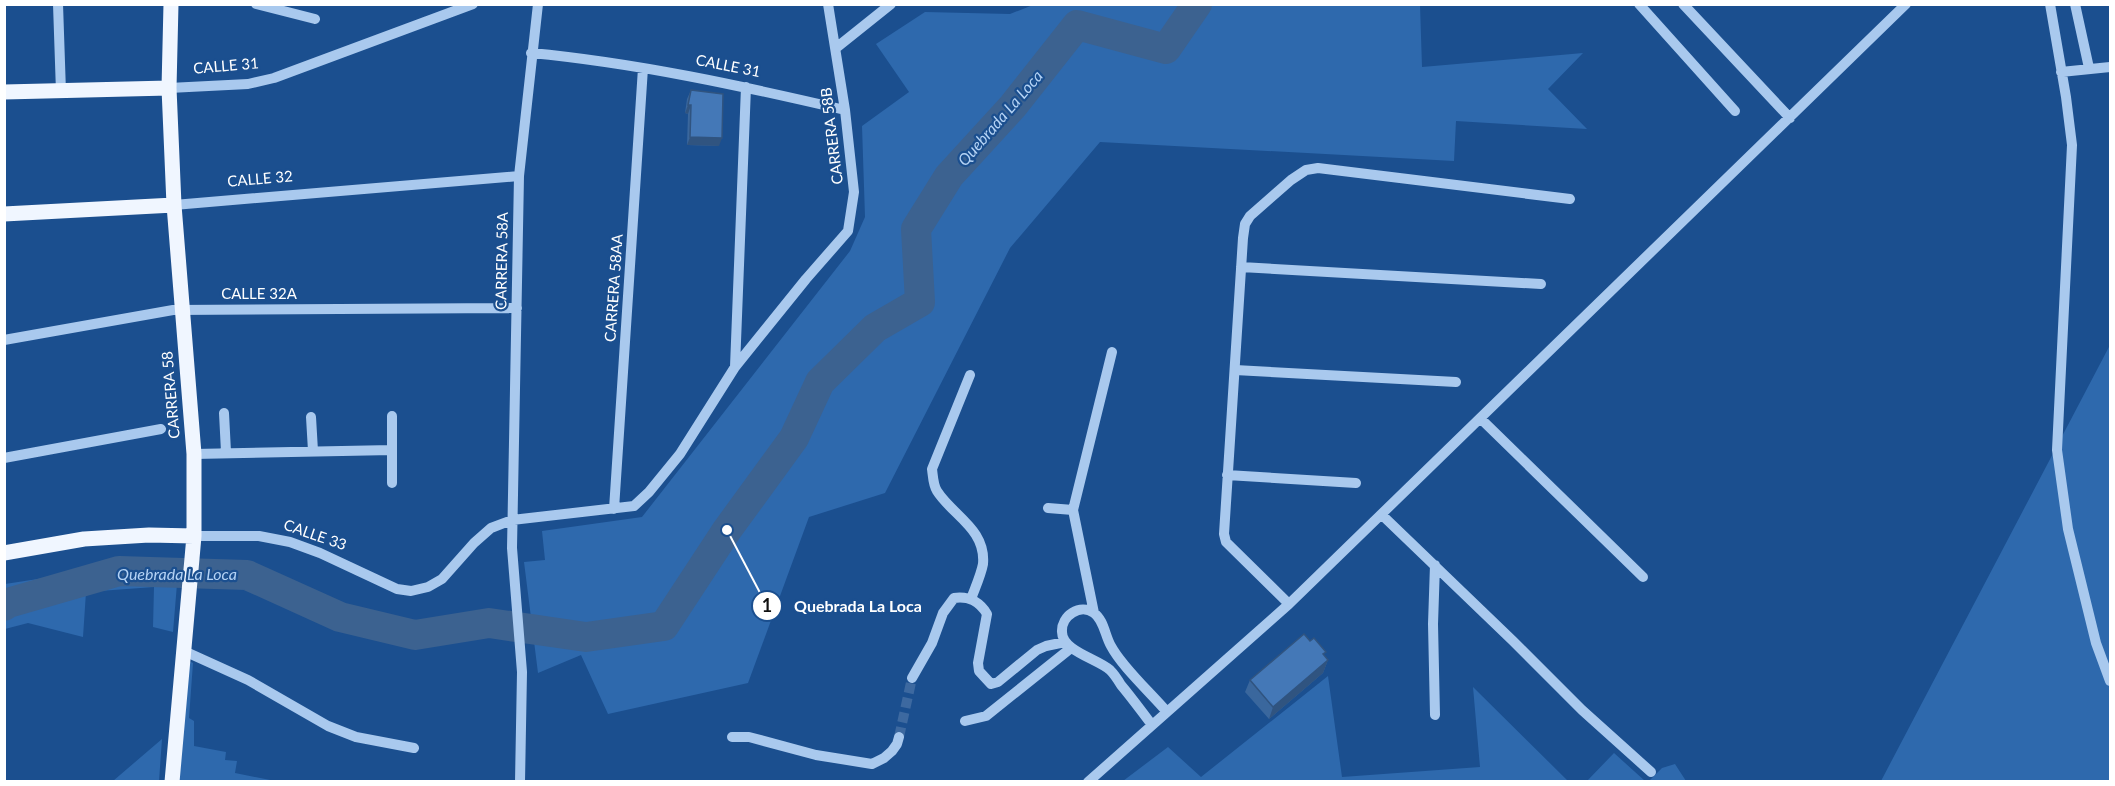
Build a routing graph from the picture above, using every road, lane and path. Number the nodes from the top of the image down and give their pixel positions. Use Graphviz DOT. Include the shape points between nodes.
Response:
graph roads {
  1 [pos="58,4"];
  2 [pos="171,4"];
  3 [pos="256,4"];
  4 [pos="474,4"];
  5 [pos="537,4"];
  6 [pos="828,4"];
  7 [pos="891,4"];
  8 [pos="1639,4"];
  9 [pos="1683,4"];
  10 [pos="1906,4"];
  11 [pos="2050,4"];
  12 [pos="2075,4"];
  13 [pos="315,19"];
  14 [pos="836,48"];
  15 [pos="531,53"];
  16 [pos="2110,67"];
  17 [pos="643,68"];
  18 [pos="2089,69"];
  19 [pos="2061,72"];
  20 [pos="746,87"];
  21 [pos="169,88"];
  22 [pos="4,92"];
  23 [pos="61,92"];
  24 [pos="845,110"];
  25 [pos="1735,111"];
  26 [pos="1790,118"];
  27 [pos="519,176"];
  28 [pos="1570,199"];
  29 [pos="174,205"];
  30 [pos="4,214"];
  31 [pos="1241,267"];
  32 [pos="1541,284"];
  33 [pos="517,308"];
  34 [pos="182,310"];
  35 [pos="4,340"];
  36 [pos="1112,352"];
  37 [pos="735,367"];
  38 [pos="1235,370"];
  39 [pos="970,375"];
  40 [pos="1456,382"];
  41 [pos="224,413"];
  42 [pos="392,416"];
  43 [pos="311,417"];
  44 [pos="1481,419"];
  45 [pos="161,429"];
  46 [pos="392,450"];
  47 [pos="313,451"];
  48 [pos="226,452"];
  49 [pos="194,454"];
  50 [pos="4,458"];
  51 [pos="1227,475"];
  52 [pos="392,483"];
  53 [pos="1356,483"];
  54 [pos="1048,508"];
  55 [pos="614,509"];
  56 [pos="1073,510"];
  57 [pos="1382,514"];
  58 [pos="512,520"];
  59 [pos="194,537"];
  60 [pos="4,554"];
  61 [pos="1435,565"];
  62 [pos="1643,577"];
  63 [pos="971,599"];
  64 [pos="1289,604"];
  65 [pos="1094,613"];
  66 [pos="1068,645"];
  67 [pos="184,651"];
  68 [pos="912,678"];
  69 [pos="2110,681"];
  70 [pos="1167,712"];
  71 [pos="1435,715"];
  72 [pos="965,721"];
  73 [pos="1152,725"];
  74 [pos="732,737"];
  75 [pos="899,737"];
  76 [pos="414,748"];
  77 [pos="1651,772"];
  78 [pos="172,782"];
  79 [pos="520,782"];
  80 [pos="1088,782"];
  1 -- 23 [label="street"];
  2 -- 21 [label="main road, CARRERA 58"];
  3 -- 13 [label="street"];
  4 -- 21 [label="street, CALLE 31" via="274,78 248,84"];
  5 -- 15 [label="street, CARRERA 58A"];
  6 -- 14 [label="street, CARRERA 58B"];
  7 -- 14 [label="street"];
  8 -- 25 [label="street"];
  9 -- 26 [label="street"];
  10 -- 26 [label="street"];
  11 -- 19 [label="street"];
  12 -- 18 [label="street"];
  14 -- 24 [label="street, CARRERA 58B"];
  15 -- 17 [label="street, CALLE 31"];
  15 -- 27 [label="street, CARRERA 58A"];
  16 -- 18 [label="street"];
  17 -- 20 [label="street, CALLE 31"];
  17 -- 55 [label="street, CARRERA 58AA"];
  18 -- 19 [label="street"];
  19 -- 69 [label="street" via="2072,144 2057,450 2068,529 2096,643"];
  20 -- 24 [label="street, CALLE 31"];
  20 -- 37 [label="street"];
  21 -- 23 [label="main road, CALLE 31"];
  21 -- 29 [label="main road, CARRERA 58"];
  22 -- 23 [label="main road, CALLE 31"];
  24 -- 37 [label="street, CARRERA 58B" via="854,192 848,231"];
  26 -- 44 [label="street"];
  27 -- 29 [label="street, CALLE 32"];
  27 -- 33 [label="street, CARRERA 58A"];
  28 -- 31 [label="street" via="1318,168 1306,170 1250,216 1245,224"];
  29 -- 30 [label="main road, CALLE 32"];
  29 -- 34 [label="main road, CARRERA 58"];
  31 -- 32 [label="street"];
  31 -- 38 [label="street"];
  33 -- 34 [label="street, CALLE 32A"];
  33 -- 58 [label="street, CARRERA 58A"];
  34 -- 35 [label="street, CALLE 32A"];
  34 -- 49 [label="main road, CARRERA 58"];
  36 -- 56 [label="street"];
  37 -- 55 [label="street, CARRERA 58B" via="680,454 649,492 634,506"];
  38 -- 40 [label="street"];
  38 -- 51 [label="street"];
  39 -- 63 [label="street" via="932,469 937,491 974,530 981,546 983,563"];
  41 -- 48 [label="street"];
  42 -- 46 [label="street"];
  43 -- 47 [label="street"];
  44 -- 57 [label="street"];
  44 -- 62 [label="street"];
  45 -- 50 [label="street"];
  46 -- 47 [label="street"];
  46 -- 52 [label="street"];
  47 -- 48 [label="street"];
  48 -- 49 [label="street"];
  49 -- 59 [label="main road, CARRERA 58"];
  51 -- 53 [label="street"];
  51 -- 64 [label="street" via="1226,542"];
  54 -- 56 [label="street"];
  55 -- 58 [label="street, CARRERA 58B"];
  56 -- 65 [label="street"];
  57 -- 61 [label="street"];
  57 -- 64 [label="street"];
  58 -- 59 [label="street, CALLE 33" via="490,528 442,579 411,591 397,589 290,542 259,536"];
  58 -- 79 [label="street, CARRERA 58A" via="522,672"];
  59 -- 60 [label="main road, CALLE 33" via="84,539"];
  59 -- 67 [label="main road, CARRERA 58"];
  61 -- 71 [label="street"];
  61 -- 77 [label="street" via="1581,711"];
  63 -- 66 [label="street" via="987,614 978,663 979,671 991,684 1037,650"];
  63 -- 68 [label="street" via="954,598 948,605"];
  64 -- 70 [label="street"];
  65 -- 66 [label="street" via="1085,610 1069,615 1062,633"];
  65 -- 70 [label="street" via="1112,649"];
  66 -- 72 [label="street" via="986,716"];
  66 -- 73 [label="street" via="1110,670"];
  67 -- 76 [label="street" via="248,680 328,726 356,737"];
  67 -- 78 [label="main road, CARRERA 58"];
  70 -- 73 [label="street"];
  73 -- 80 [label="street"];
  74 -- 75 [label="street" via="749,737 816,755 872,764 892,751"];
}
